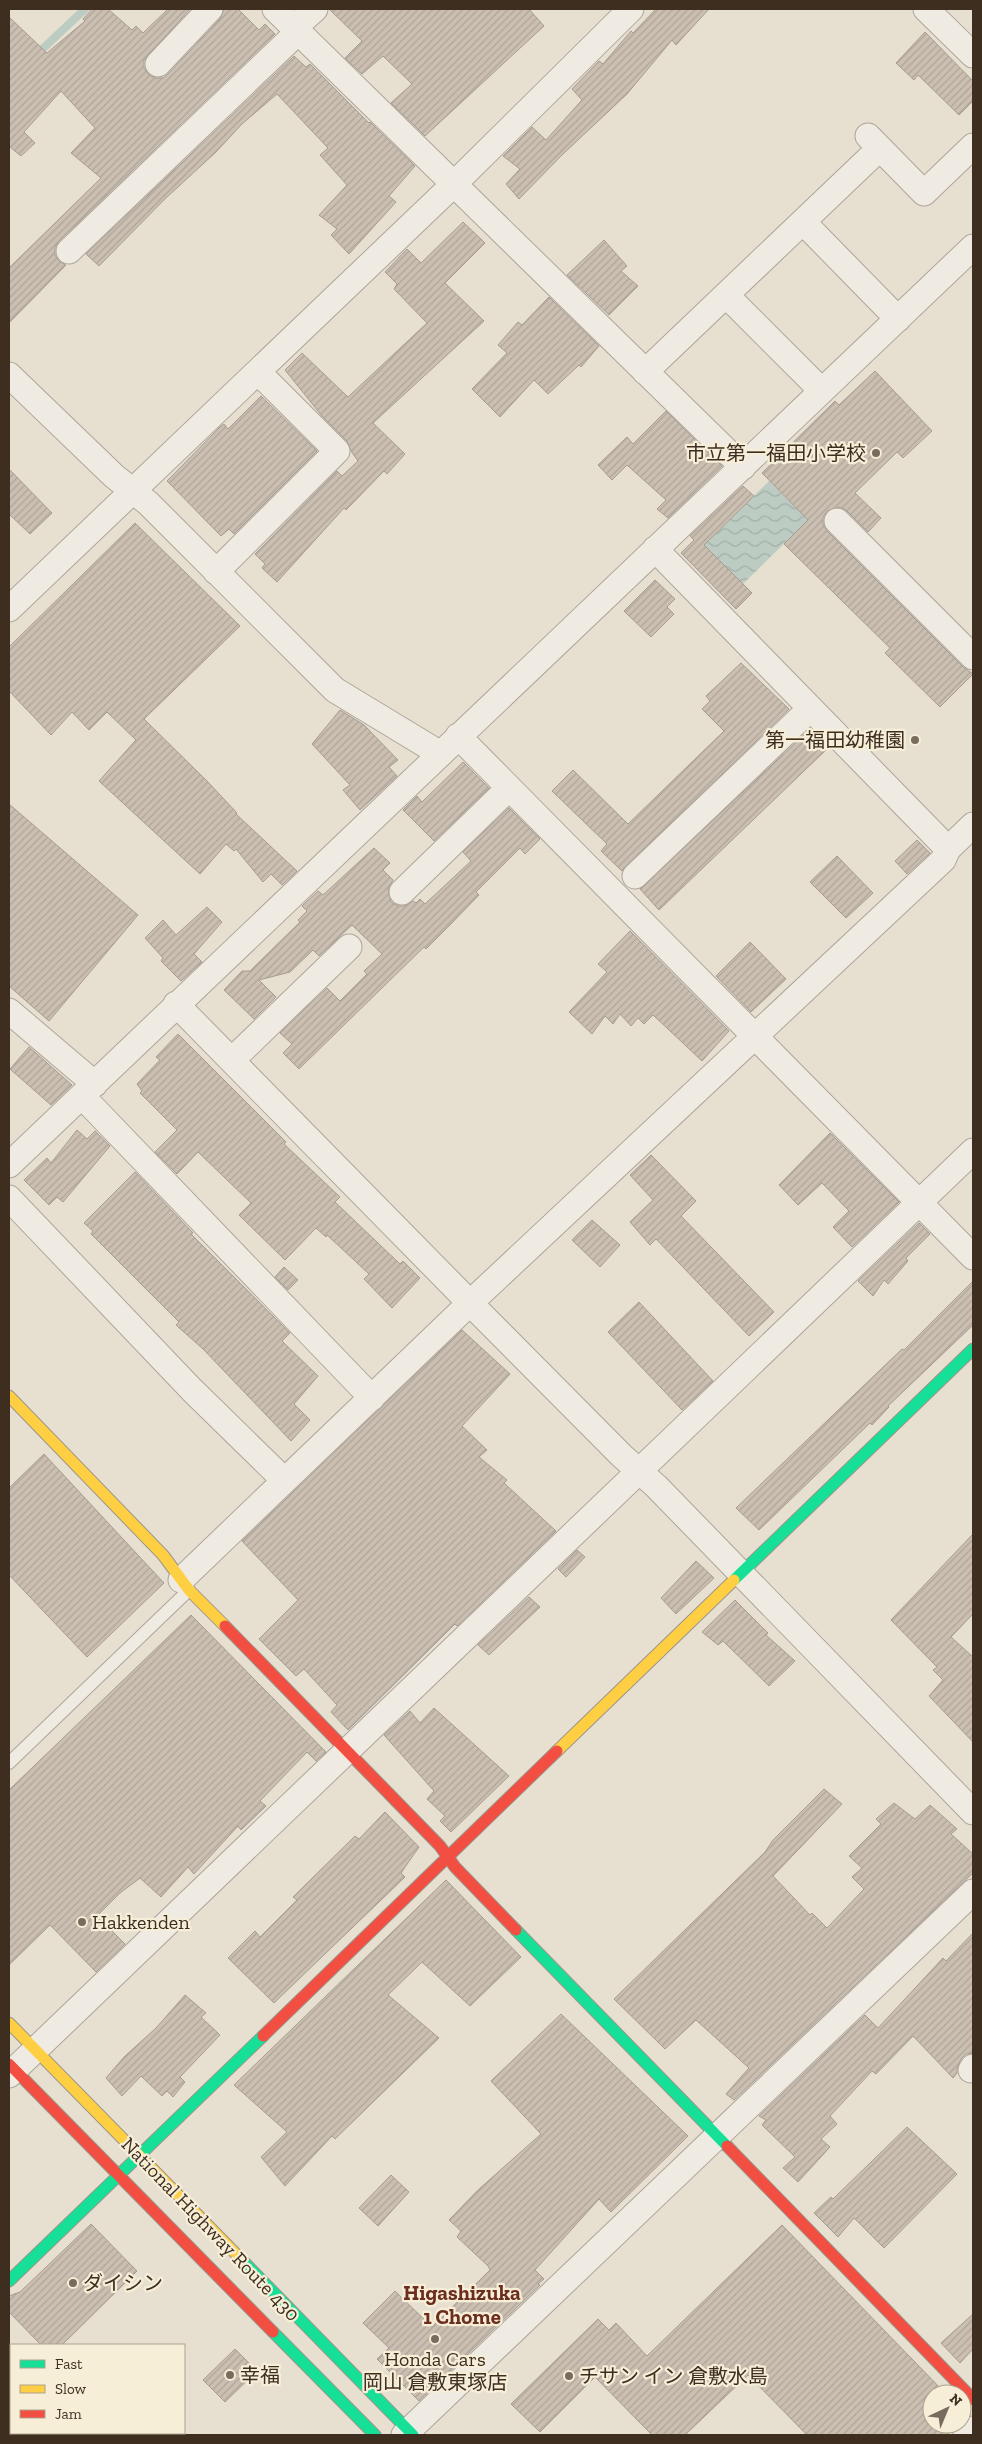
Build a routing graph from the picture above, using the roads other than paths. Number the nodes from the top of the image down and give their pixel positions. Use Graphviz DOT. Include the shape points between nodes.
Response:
graph roads {
  1 [pos="210,9"];
  2 [pos="275,9"];
  3 [pos="315,9"];
  4 [pos="631,9"];
  5 [pos="926,9"];
  6 [pos="296,30"];
  7 [pos="973,55"];
  8 [pos="158,64"];
  9 [pos="973,146"];
  10 [pos="453,185"];
  11 [pos="802,222"];
  12 [pos="973,247"];
  13 [pos="69,250"];
  14 [pos="726,295"];
  15 [pos="898,319"];
  16 [pos="258,372"];
  17 [pos="645,372"];
  18 [pos="9,375"];
  19 [pos="822,391"];
  20 [pos="742,467"];
  21 [pos="132,490"];
  22 [pos="836,520"];
  23 [pos="660,554"];
  24 [pos="216,572"];
  25 [pos="9,609"];
  26 [pos="973,657"];
  27 [pos="810,709"];
  28 [pos="463,741"];
  29 [pos="440,753"];
  30 [pos="508,789"];
  31 [pos="973,825"];
  32 [pos="948,849"];
  33 [pos="635,876"];
  34 [pos="402,892"];
  35 [pos="349,947"];
  36 [pos="176,1004"];
  37 [pos="9,1011"];
  38 [pos="756,1037"];
  39 [pos="232,1060"];
  40 [pos="89,1090"];
  41 [pos="973,1151"];
  42 [pos="9,1165"];
  43 [pos="9,1198"];
  44 [pos="920,1202"];
  45 [pos="973,1257"];
  46 [pos="470,1304"];
  47 [pos="973,1350"];
  48 [pos="9,1396"];
  49 [pos="372,1398"];
  50 [pos="640,1472"];
  51 [pos="284,1480"];
  52 [pos="740,1573"];
  53 [pos="185,1585"];
  54 [pos="348,1752"];
  55 [pos="9,1763"];
  56 [pos="973,1812"];
  57 [pos="448,1855"];
  58 [pos="973,1892"];
  59 [pos="9,2023"];
  60 [pos="35,2050"];
  61 [pos="11,2070"];
  62 [pos="716,2136"];
  63 [pos="138,2155"];
  64 [pos="118,2175"];
  65 [pos="9,2281"];
  66 [pos="973,2399"];
  67 [pos="973,2429"];
  68 [pos="408,2434"];
  69 [pos="375,2435"];
  70 [pos="966,2435"];
  1 -- 8 [label="street"];
  2 -- 6 [label="street"];
  3 -- 6 [label="street"];
  4 -- 10 [label="street"];
  5 -- 7 [label="street"];
  6 -- 10 [label="street"];
  6 -- 13 [label="street"];
  9 -- 11 [label="street" via="924,193 874,142"];
  10 -- 16 [label="street"];
  10 -- 17 [label="street"];
  11 -- 14 [label="street"];
  11 -- 15 [label="street"];
  12 -- 15 [label="street"];
  14 -- 17 [label="street"];
  14 -- 19 [label="street"];
  15 -- 19 [label="street"];
  16 -- 21 [label="street"];
  16 -- 24 [label="street" via="337,451"];
  17 -- 20 [label="street"];
  18 -- 21 [label="street"];
  19 -- 20 [label="street"];
  20 -- 23 [label="street"];
  21 -- 24 [label="street"];
  21 -- 25 [label="street"];
  22 -- 26 [label="street"];
  23 -- 27 [label="street"];
  23 -- 28 [label="street"];
  24 -- 29 [label="street" via="335,690"];
  27 -- 32 [label="street"];
  27 -- 33 [label="street"];
  28 -- 29 [label="street"];
  28 -- 30 [label="street"];
  29 -- 36 [label="street"];
  30 -- 34 [label="street"];
  30 -- 38 [label="street"];
  31 -- 32 [label="street"];
  32 -- 38 [label="street" via="943,860"];
  35 -- 39 [label="street"];
  36 -- 39 [label="street"];
  36 -- 40 [label="street"];
  37 -- 40 [label="street"];
  38 -- 44 [label="street"];
  38 -- 46 [label="street"];
  39 -- 46 [label="street"];
  40 -- 42 [label="street"];
  40 -- 49 [label="street"];
  41 -- 44 [label="street"];
  43 -- 51 [label="street" via="192,1390"];
  44 -- 45 [label="street"];
  44 -- 50 [label="street"];
  46 -- 49 [label="street"];
  46 -- 50 [label="street"];
  47 -- 52 [label="main road"];
  48 -- 53 [label="main road" via="163,1555"];
  49 -- 51 [label="street"];
  50 -- 52 [label="street"];
  50 -- 54 [label="street"];
  51 -- 53 [label="street"];
  52 -- 56 [label="street"];
  52 -- 57 [label="main road"];
  53 -- 54 [label="main road"];
  53 -- 55 [label="lane"];
  54 -- 57 [label="main road"];
  54 -- 60 [label="street"];
  57 -- 62 [label="main road"];
  57 -- 63 [label="main road"];
  58 -- 62 [label="street"];
  59 -- 60 [label="main road, National Highway Route 430"];
  60 -- 61 [label="street"];
  60 -- 63 [label="main road, National Highway Route 430"];
  61 -- 64 [label="main road, National Highway Route 430"];
  62 -- 66 [label="main road"];
  62 -- 68 [label="street"];
  63 -- 64 [label="main road"];
  63 -- 68 [label="main road, National Highway Route 430"];
  64 -- 65 [label="main road"];
  64 -- 69 [label="main road, National Highway Route 430"];
  67 -- 70 [label="street"];
}
